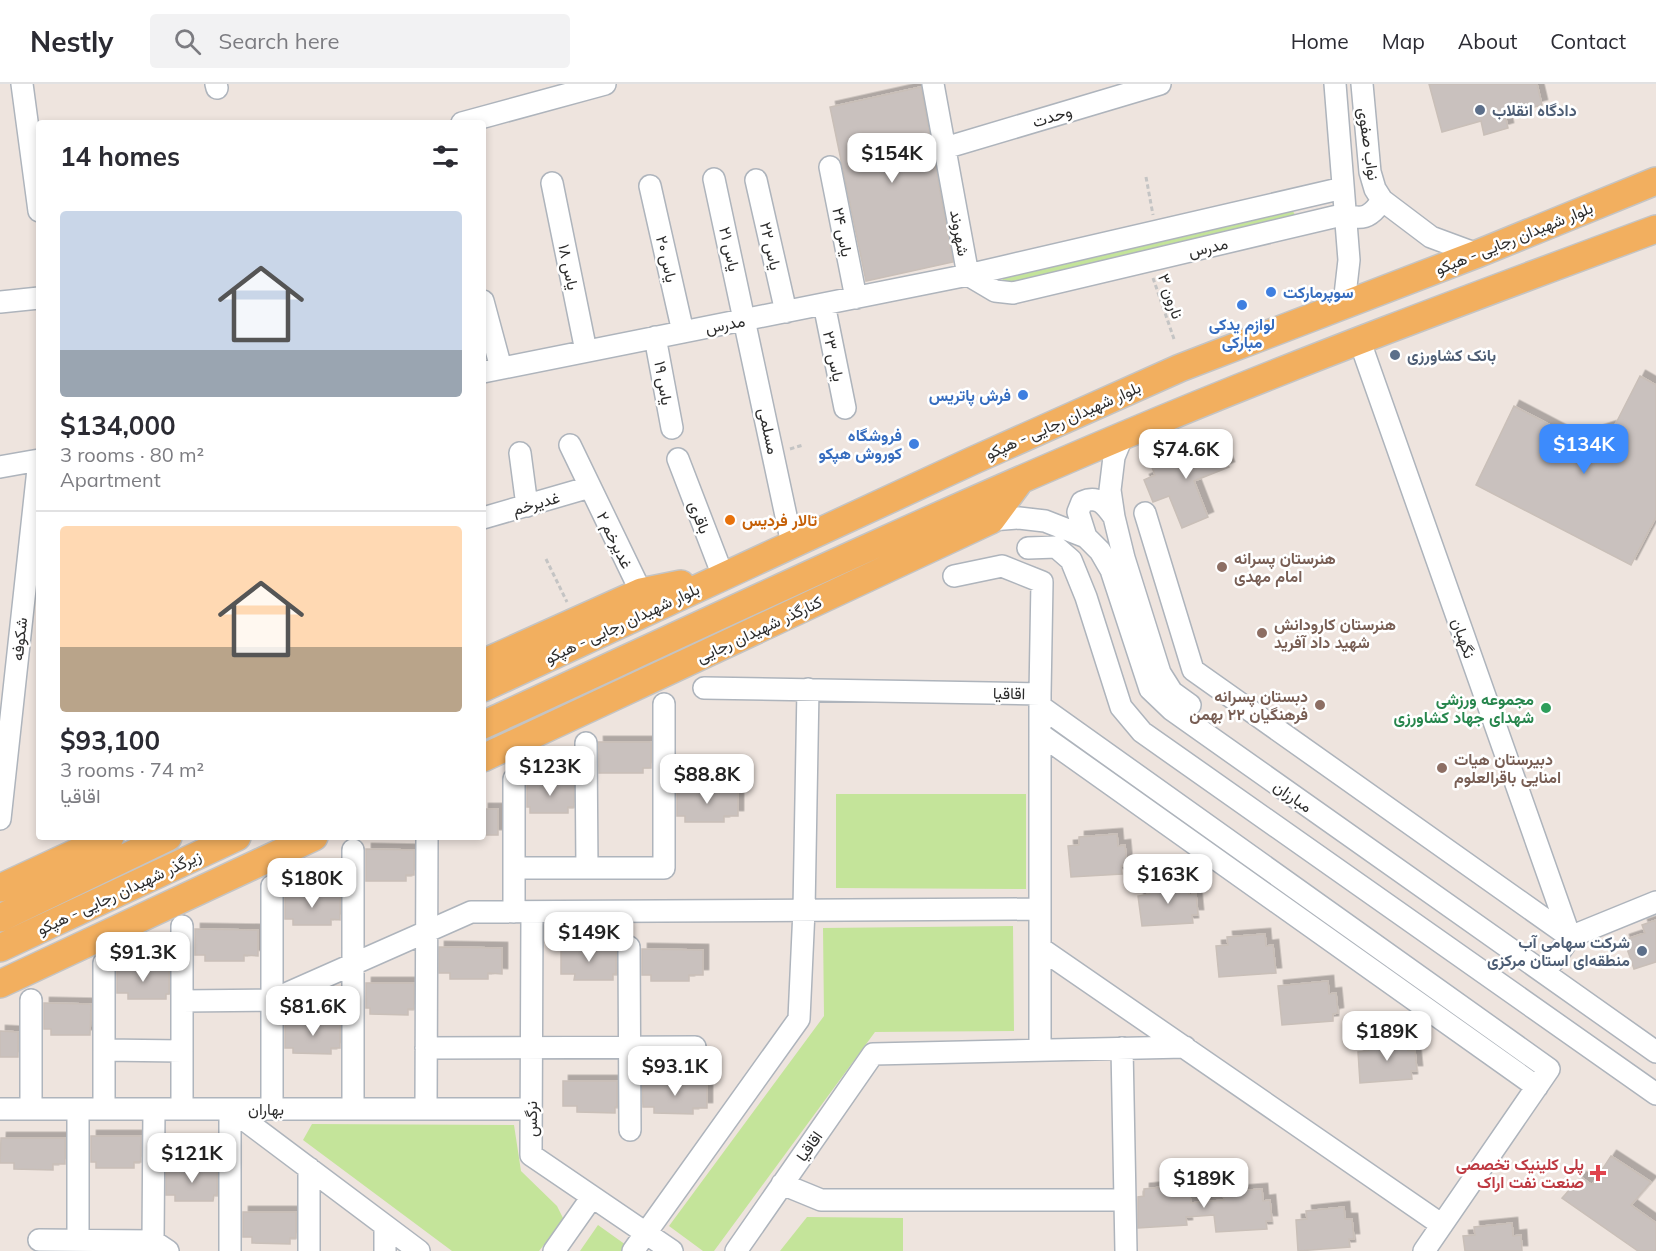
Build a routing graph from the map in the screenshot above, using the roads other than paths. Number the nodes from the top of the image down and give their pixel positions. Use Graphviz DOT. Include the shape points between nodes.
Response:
graph roads {
  1 [pos="22,84"];
  2 [pos="605,84"];
  3 [pos="933,84"];
  4 [pos="1160,84"];
  5 [pos="1335,84"];
  6 [pos="1362,84"];
  7 [pos="473,120"];
  8 [pos="945,148"];
  9 [pos="830,166"];
  10 [pos="714,179"];
  11 [pos="756,180"];
  12 [pos="1656,181"];
  13 [pos="552,183"];
  14 [pos="650,186"];
  15 [pos="1343,188"];
  16 [pos="36,189"];
  17 [pos="1382,200"];
  18 [pos="1346,214"];
  19 [pos="1656,229"];
  20 [pos="1477,254"];
  21 [pos="968,275"];
  22 [pos="36,298"];
  23 [pos="856,298"];
  24 [pos="0,302"];
  25 [pos="824,304"];
  26 [pos="1344,304"];
  27 [pos="786,312"];
  28 [pos="746,320"];
  29 [pos="486,324"];
  30 [pos="683,332"];
  31 [pos="655,337"];
  32 [pos="1359,339"];
  33 [pos="586,351"];
  34 [pos="492,370"];
  35 [pos="845,408"];
  36 [pos="672,428"];
  37 [pos="1123,435"];
  38 [pos="570,445"];
  39 [pos="520,453"];
  40 [pos="678,459"];
  41 [pos="36,461"];
  42 [pos="0,467"];
  43 [pos="1020,480"];
  44 [pos="36,487"];
  45 [pos="590,487"];
  46 [pos="527,506"];
  47 [pos="1145,513"];
  48 [pos="1114,516"];
  49 [pos="486,517"];
  50 [pos="991,520"];
  51 [pos="1086,537"];
  52 [pos="792,544"];
  53 [pos="1028,548"];
  54 [pos="723,576"];
  55 [pos="954,576"];
  56 [pos="641,592"];
  57 [pos="486,662"];
  58 [pos="486,687"];
  59 [pos="704,688"];
  60 [pos="808,689"];
  61 [pos="1036,698"];
  62 [pos="664,704"];
  63 [pos="486,724"];
  64 [pos="1040,734"];
  65 [pos="586,743"];
  66 [pos="486,757"];
  67 [pos="514,779"];
  68 [pos="1,796"];
  69 [pos="0,819"];
  70 [pos="104,840"];
  71 [pos="162,840"];
  72 [pos="231,840"];
  73 [pos="308,840"];
  74 [pos="427,840"];
  75 [pos="353,850"];
  76 [pos="586,867"];
  77 [pos="514,868"];
  78 [pos="272,886"];
  79 [pos="0,888"];
  80 [pos="1656,902"];
  81 [pos="1040,909"];
  82 [pos="804,910"];
  83 [pos="523,912"];
  84 [pos="0,918"];
  85 [pos="182,926"];
  86 [pos="426,932"];
  87 [pos="1570,937"];
  88 [pos="629,947"];
  89 [pos="0,948"];
  90 [pos="1040,948"];
  91 [pos="105,963"];
  92 [pos="353,964"];
  93 [pos="1551,964"];
  94 [pos="0,984"];
  95 [pos="32,1000"];
  96 [pos="272,1000"];
  97 [pos="182,1001"];
  98 [pos="1656,1034"];
  99 [pos="531,1047"];
  100 [pos="629,1047"];
  101 [pos="695,1047"];
  102 [pos="1185,1047"];
  103 [pos="426,1048"];
  104 [pos="1122,1048"];
  105 [pos="104,1050"];
  106 [pos="1040,1050"];
  107 [pos="182,1051"];
  108 [pos="1656,1052"];
  109 [pos="1537,1087"];
  110 [pos="1656,1094"];
  111 [pos="0,1109"];
  112 [pos="31,1109"];
  113 [pos="78,1109"];
  114 [pos="104,1109"];
  115 [pos="154,1109"];
  116 [pos="182,1109"];
  117 [pos="230,1109"];
  118 [pos="272,1109"];
  119 [pos="352,1109"];
  120 [pos="426,1109"];
  121 [pos="531,1109"];
  122 [pos="630,1130"];
  123 [pos="309,1168"];
  124 [pos="782,1184"];
  125 [pos="592,1197"];
  126 [pos="1125,1200"];
  127 [pos="1442,1225"];
  128 [pos="385,1226"];
  129 [pos="646,1233"];
  130 [pos="39,1240"];
  131 [pos="78,1240"];
  132 [pos="161,1246"];
  133 [pos="230,1251"];
  134 [pos="309,1251"];
  135 [pos="385,1251"];
  136 [pos="419,1251"];
  137 [pos="554,1251"];
  138 [pos="633,1251"];
  139 [pos="672,1251"];
  140 [pos="736,1251"];
  141 [pos="1126,1251"];
  142 [pos="1424,1251"];
  1 -- 16 [label="street"];
  2 -- 7 [label="street"];
  3 -- 8 [label="street, شهروند"];
  4 -- 8 [label="street, وحدت"];
  5 -- 15 [label="street, نواب صفوی"];
  6 -- 17 [label="street, نواب صفوی" via="1370,172"];
  8 -- 21 [label="street, شهروند"];
  9 -- 23 [label="street, یاس ۲۴"];
  10 -- 28 [label="street, یاس ۲۱"];
  11 -- 27 [label="street, یاس ۲۲"];
  12 -- 20 [label="main road, بلوار شهیدان رجایی - هپکو"];
  13 -- 33 [label="street, یاس ۱۸"];
  14 -- 30 [label="street, یاس ۲۰"];
  15 -- 18 [label="street, نواب صفوی"];
  15 -- 21 [label="street, مدرس"];
  17 -- 18 [label="street, مدرس" via="1368,216"];
  17 -- 20 [label="street, نواب صفوی" via="1431,237"];
  18 -- 21 [label="street, مدرس" via="1013,293 995,291"];
  18 -- 26 [label="street, نواب صفوی" via="1349,260"];
  19 -- 32 [label="main road, بلوار شهیدان رجایی - هپکو"];
  20 -- 26 [label="main road, بلوار شهیدان رجایی - هپکو"];
  21 -- 23 [label="street, مدرس"];
  22 -- 24 [label="street"];
  23 -- 25 [label="street, مدرس"];
  25 -- 27 [label="street, مدرس"];
  25 -- 35 [label="street, یاس ۲۳"];
  26 -- 52 [label="main road, بلوار شهیدان رجایی - هپکو" via="1180,368"];
  27 -- 28 [label="street, مدرس"];
  28 -- 30 [label="street, مدرس"];
  28 -- 52 [label="street, مسلمی"];
  29 -- 34 [label="street"];
  30 -- 31 [label="street, مدرس"];
  31 -- 33 [label="street, مدرس"];
  31 -- 36 [label="street, یاس ۱۹"];
  32 -- 37 [label="main road, بلوار شهیدان رجایی - هپکو"];
  32 -- 87 [label="street, نگهبان"];
  33 -- 34 [label="street, مدرس"];
  37 -- 43 [label="main road, بلوار شهیدان رجایی - هپکو"];
  37 -- 48 [label="street, مبارزان" via="1114,457 1110,490"];
  38 -- 45 [label="street, غدیرخم ۲"];
  39 -- 46 [label="street"];
  40 -- 54 [label="street, باقری"];
  41 -- 42 [label="street"];
  43 -- 50 [label="main road, کنارگذر شهیدان رجایی"];
  43 -- 63 [label="main road, بلوار شهیدان رجایی - هپکو"];
  44 -- 68 [label="street, شکوفه"];
  45 -- 46 [label="street, غدیرخم"];
  45 -- 56 [label="street, غدیرخم ۲"];
  46 -- 49 [label="street, غدیرخم"];
  47 -- 87 [label="street" via="1193,670"];
  48 -- 51 [label="street" via="1098,500 1082,502 1078,512"];
  48 -- 93 [label="street, مبارزان" via="1160,674 1172,692"];
  50 -- 51 [label="street, مبارزان" via="1045,521"];
  50 -- 66 [label="main road, کنارگذر شهیدان رجایی"];
  51 -- 108 [label="street, مبارزان" via="1111,570 1150,689 1172,710"];
  52 -- 54 [label="main road, بلوار شهیدان رجایی - هپکو"];
  53 -- 110 [label="street" via="1056,547 1071,560 1121,707 1142,732"];
  54 -- 56 [label="main road"];
  54 -- 58 [label="main road, بلوار شهیدان رجایی - هپکو"];
  55 -- 61 [label="street" via="1002,566 1037,580"];
  56 -- 57 [label="main road"];
  59 -- 60 [label="street, اقاقیا"];
  60 -- 61 [label="street, اقاقیا"];
  60 -- 82 [label="street"];
  61 -- 64 [label="street, اقاقیا"];
  61 -- 109 [label="street" via="1549,1069"];
  62 -- 76 [label="street" via="664,868"];
  64 -- 81 [label="street, اقاقیا"];
  64 -- 109 [label="street"];
  65 -- 76 [label="street"];
  67 -- 77 [label="street, نرگس"];
  68 -- 69 [label="street, شکوفه"];
  70 -- 79 [label="main road"];
  71 -- 84 [label="main road, زیرگذر شهیدان رجایی - هپکو"];
  72 -- 89 [label="main road, زیرگذر شهیدان رجایی - هپکو"];
  73 -- 94 [label="main road"];
  74 -- 86 [label="street"];
  75 -- 92 [label="street"];
  76 -- 77 [label="street"];
  77 -- 83 [label="street, نرگس"];
  78 -- 96 [label="street"];
  80 -- 87 [label="street"];
  81 -- 82 [label="street"];
  81 -- 90 [label="street, اقاقیا"];
  82 -- 83 [label="street"];
  82 -- 129 [label="street" via="800,1019"];
  83 -- 86 [label="street" via="471,912"];
  83 -- 99 [label="street, نرگس"];
  85 -- 97 [label="street"];
  86 -- 92 [label="street"];
  86 -- 103 [label="street"];
  87 -- 93 [label="street"];
  88 -- 100 [label="street"];
  90 -- 102 [label="street"];
  90 -- 106 [label="street, اقاقیا"];
  91 -- 105 [label="street"];
  92 -- 96 [label="street"];
  92 -- 119 [label="street"];
  93 -- 98 [label="street, مبارزان"];
  95 -- 112 [label="street"];
  96 -- 97 [label="street"];
  96 -- 118 [label="street"];
  97 -- 107 [label="street"];
  99 -- 100 [label="street"];
  99 -- 103 [label="street"];
  99 -- 121 [label="street, نرگس"];
  100 -- 101 [label="street"];
  100 -- 122 [label="street"];
  102 -- 104 [label="street"];
  102 -- 127 [label="street"];
  103 -- 120 [label="street"];
  104 -- 106 [label="street"];
  104 -- 126 [label="street"];
  105 -- 107 [label="street"];
  105 -- 114 [label="street"];
  106 -- 124 [label="street, اقاقیا" via="873,1054"];
  107 -- 116 [label="street"];
  109 -- 127 [label="street"];
  111 -- 112 [label="street, بهاران"];
  112 -- 113 [label="street, بهاران"];
  113 -- 114 [label="street, بهاران"];
  113 -- 131 [label="street"];
  114 -- 115 [label="street, بهاران"];
  115 -- 116 [label="street, بهاران"];
  115 -- 132 [label="street"];
  116 -- 117 [label="street, بهاران"];
  117 -- 118 [label="street, بهاران"];
  117 -- 123 [label="street"];
  117 -- 133 [label="street"];
  118 -- 119 [label="street, بهاران"];
  119 -- 120 [label="street, بهاران"];
  120 -- 121 [label="street, بهاران"];
  121 -- 125 [label="street, نرگس" via="531,1155"];
  123 -- 128 [label="street"];
  123 -- 134 [label="street"];
  124 -- 126 [label="street" via="821,1200"];
  124 -- 140 [label="street, اقاقیا"];
  125 -- 129 [label="street, نرگس"];
  125 -- 137 [label="street"];
  126 -- 141 [label="street"];
  127 -- 142 [label="street"];
  128 -- 135 [label="street"];
  128 -- 136 [label="street"];
  129 -- 138 [label="street"];
  129 -- 139 [label="street, نرگس"];
  130 -- 131 [label="street"];
  131 -- 132 [label="street"];
}
